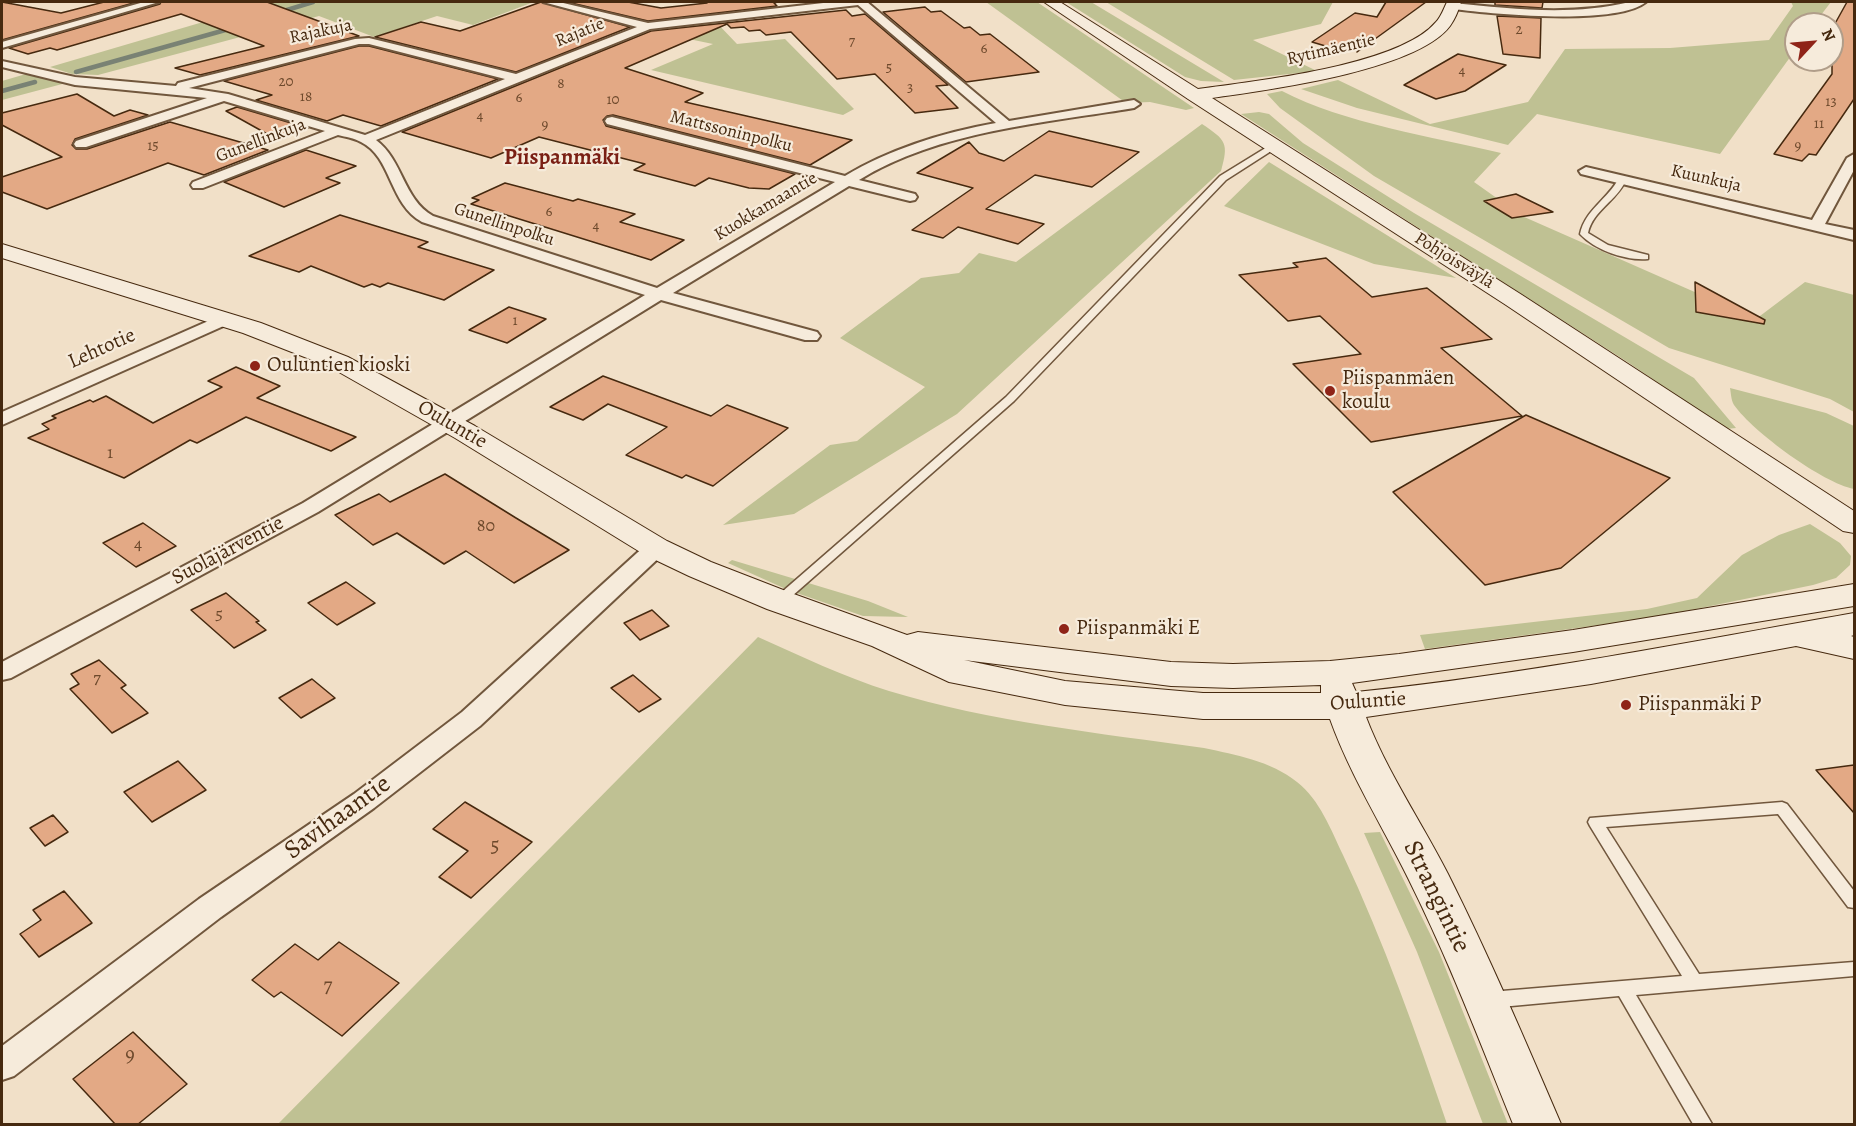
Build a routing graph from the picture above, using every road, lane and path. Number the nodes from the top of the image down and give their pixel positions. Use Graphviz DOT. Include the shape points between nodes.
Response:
graph roads {
  1 [pos="154,2"];
  2 [pos="548,2"];
  3 [pos="855,2"];
  4 [pos="861,2"];
  5 [pos="1051,2"];
  6 [pos="1641,2"];
  7 [pos="1453,4"];
  8 [pos="648,26"];
  9 [pos="2,45"];
  10 [pos="2,64"];
  11 [pos="516,78"];
  12 [pos="169,89"];
  13 [pos="1194,95"];
  14 [pos="224,97"];
  15 [pos="1134,104"];
  16 [pos="612,121"];
  17 [pos="1005,124"];
  18 [pos="337,131"];
  19 [pos="366,139"];
  20 [pos="81,144"];
  21 [pos="1275,146"];
  22 [pos="1854,158"];
  23 [pos="1586,171"];
  24 [pos="1622,180"];
  25 [pos="848,181"];
  26 [pos="198,185"];
  27 [pos="910,197"];
  28 [pos="1817,225"];
  29 [pos="1854,235"];
  30 [pos="2,251"];
  31 [pos="1645,257"];
  32 [pos="658,294"];
  33 [pos="222,320"];
  34 [pos="811,336"];
  35 [pos="2,419"];
  36 [pos="451,424"];
  37 [pos="1854,524"];
  38 [pos="656,548"];
  39 [pos="1854,595"];
  40 [pos="779,602"];
  41 [pos="1854,624"];
  42 [pos="1792,635"];
  43 [pos="1854,648"];
  44 [pos="2,672"];
  45 [pos="1337,689"];
  46 [pos="1854,902"];
  47 [pos="1854,969"];
  48 [pos="1695,982"];
  49 [pos="1624,989"];
  50 [pos="1486,1001"];
  51 [pos="2,1065"];
  52 [pos="1536,1125"];
  53 [pos="1702,1125"];
  1 -- 9 [label="street"];
  2 -- 8 [label="street"];
  3 -- 8 [label="street, Rajatie"];
  4 -- 17 [label="street"];
  5 -- 13 [label="main road, Pohjoisväylä"];
  6 -- 7 [label="street" via="1561,12"];
  7 -- 13 [label="main road, Rytimäentie" via="1434,33 1379,59 1323,74"];
  8 -- 11 [label="street, Rajatie"];
  10 -- 12 [label="street, Gunellinpolku" via="75,81"];
  11 -- 12 [label="street, Rajakuja" via="359,41"];
  11 -- 19 [label="street, Rajatie"];
  12 -- 14 [label="street, Gunellinpolku"];
  13 -- 21 [label="main road, Pohjoisväylä"];
  14 -- 18 [label="street, Gunellinpolku"];
  14 -- 20 [label="street"];
  15 -- 17 [label="street, Kuokkamaantie"];
  16 -- 25 [label="street, Mattssoninpolku"];
  17 -- 25 [label="street, Kuokkamaantie" via="905,153"];
  18 -- 19 [label="street, Gunellinpolku"];
  18 -- 26 [label="street, Gunellinkuja"];
  19 -- 32 [label="street, Gunellinpolku" via="384,152 407,200 428,219"];
  21 -- 37 [label="main road, Pohjoisväylä"];
  21 -- 40 [label="lane" via="1223,178 1010,399"];
  22 -- 28 [label="street"];
  23 -- 24 [label="street, Kuunkuja"];
  24 -- 28 [label="street, Kuunkuja"];
  24 -- 31 [label="lane" via="1617,193 1591,214 1584,234 1592,243"];
  25 -- 27 [label="street, Mattssoninpolku"];
  25 -- 32 [label="street, Kuokkamaantie"];
  28 -- 29 [label="street, Kuunkuja"];
  30 -- 33 [label="main road, Ouluntie"];
  32 -- 34 [label="street, Gunellinpolku"];
  32 -- 36 [label="street, Kuokkamaantie"];
  33 -- 35 [label="street, Lehtotie"];
  33 -- 36 [label="main road, Ouluntie" via="339,362"];
  36 -- 38 [label="main road, Ouluntie"];
  36 -- 44 [label="street, Suolajärventie" via="266,532"];
  38 -- 40 [label="main road, Ouluntie"];
  38 -- 51 [label="street, Savihaantie" via="471,719"];
  39 -- 45 [label="main road, Ouluntie" via="1398,666"];
  40 -- 45 [label="main road, Ouluntie" via="885,638 961,673 1065,693 1230,707"];
  41 -- 42 [label="main road, Ouluntie"];
  42 -- 43 [label="main road"];
  42 -- 45 [label="main road, Ouluntie" via="1591,672 1412,699"];
  45 -- 50 [label="main road, Strangintie" via="1360,750 1428,876"];
  46 -- 48 [label="lane" via="1782,808 1595,822"];
  47 -- 48 [label="lane"];
  48 -- 49 [label="lane"];
  49 -- 50 [label="lane"];
  49 -- 53 [label="lane"];
  50 -- 52 [label="main road, Strangintie"];
}
